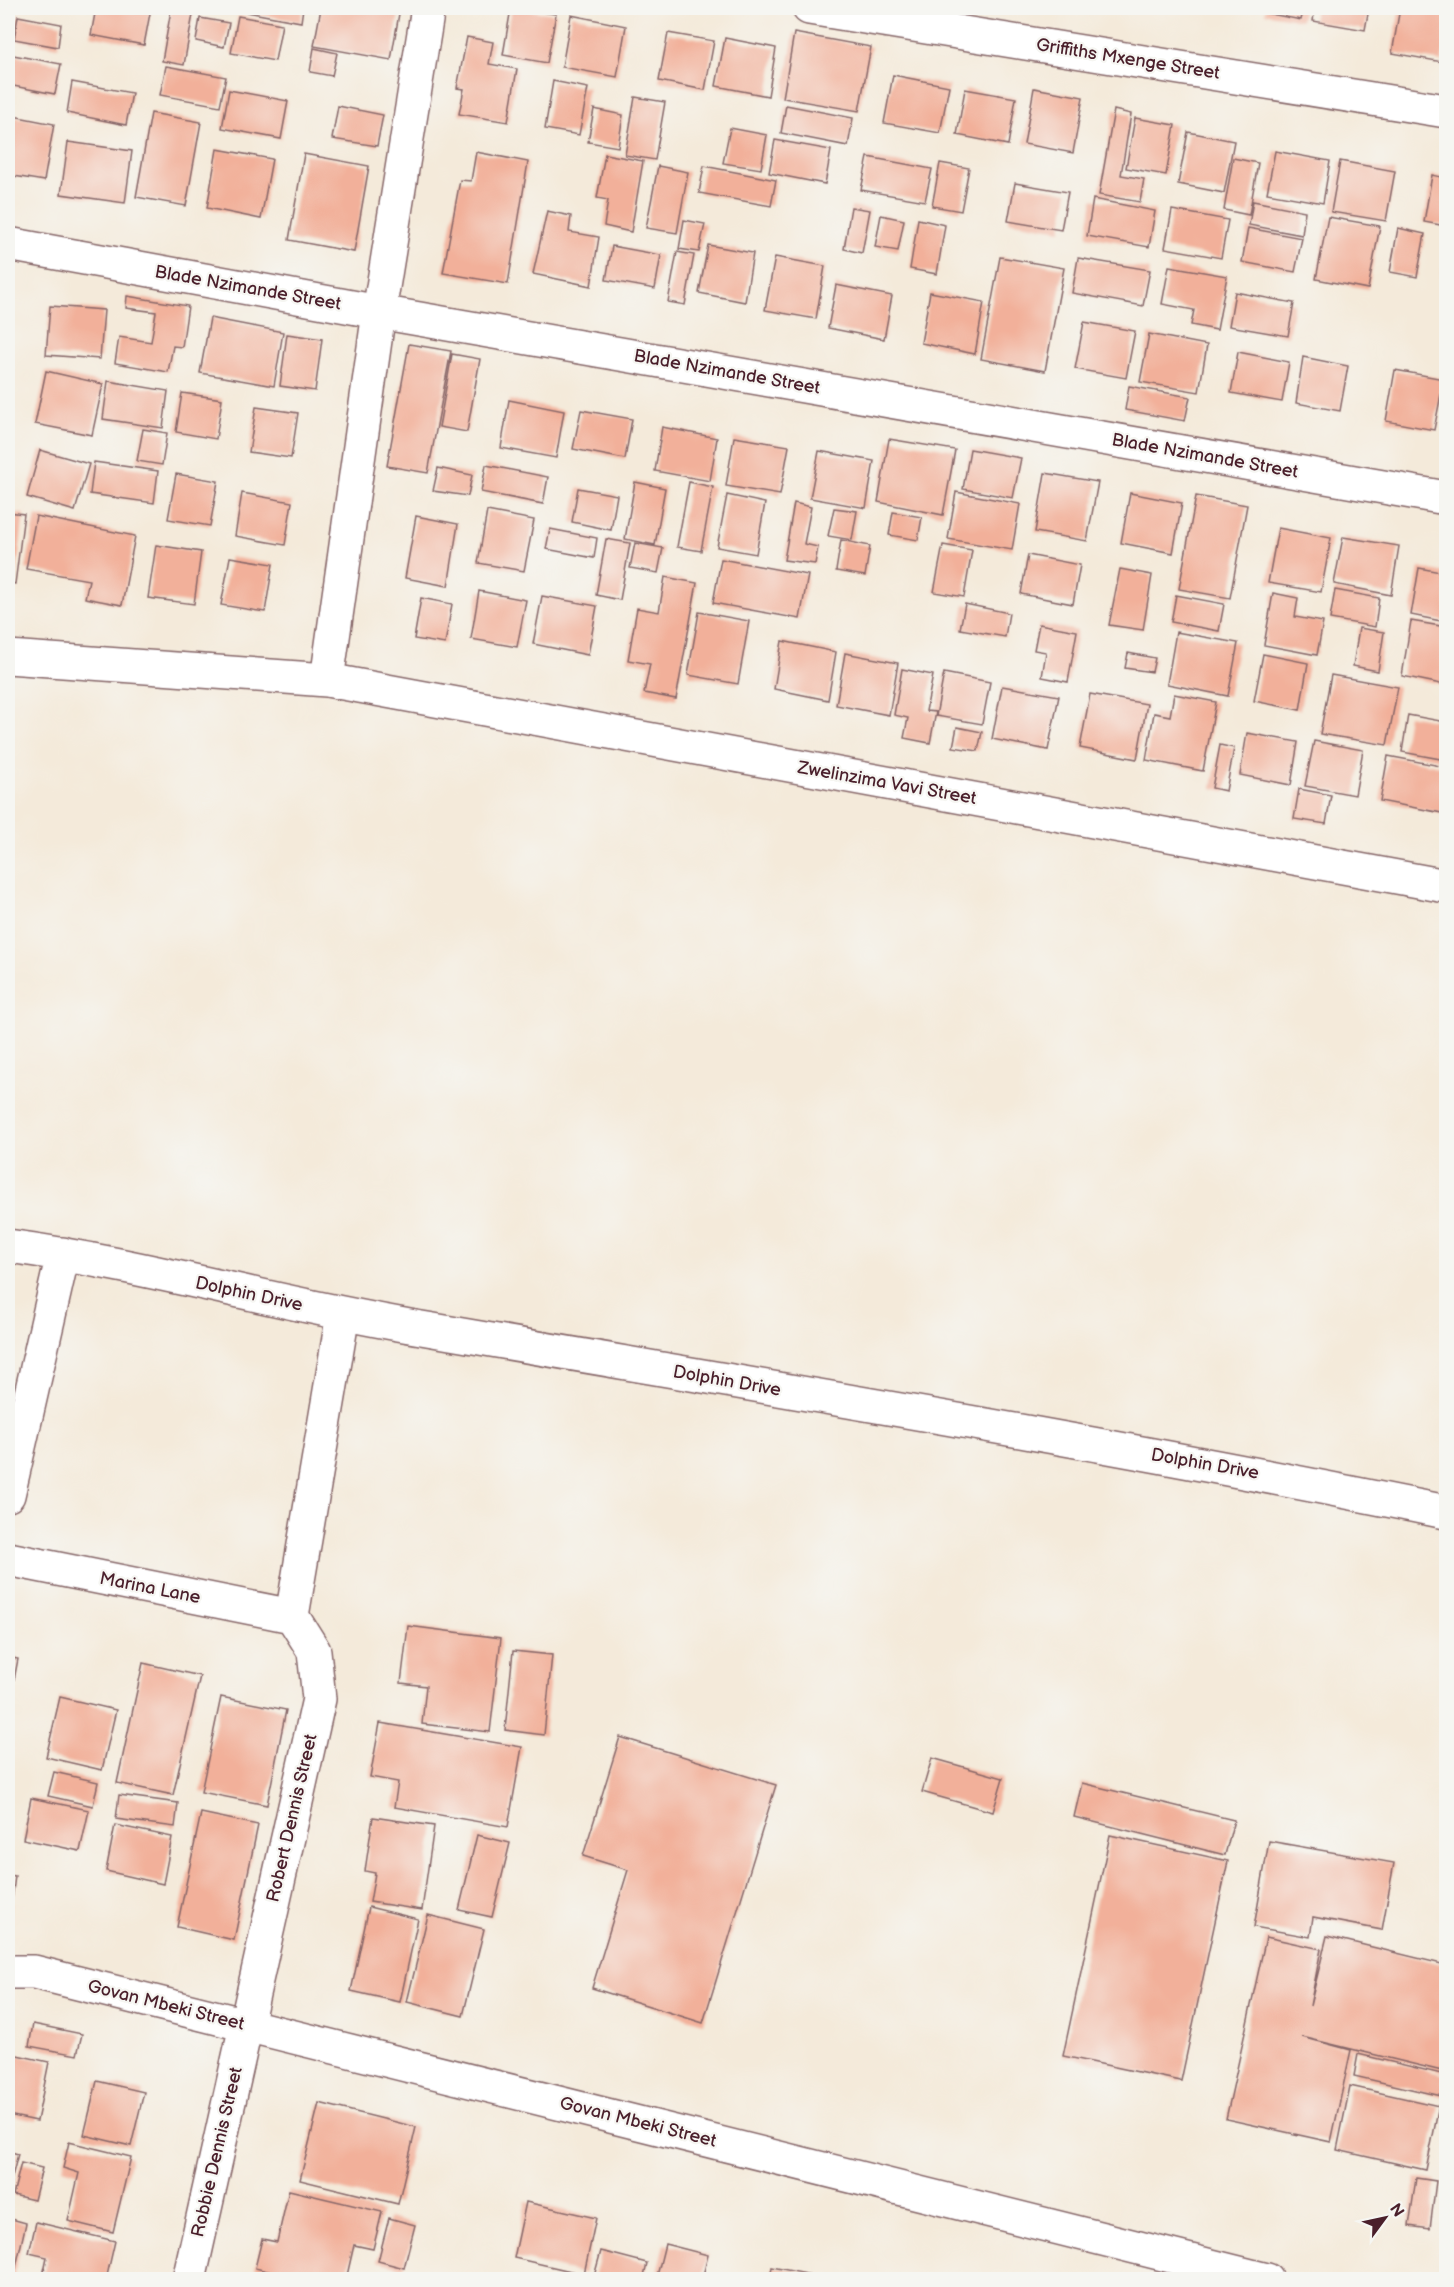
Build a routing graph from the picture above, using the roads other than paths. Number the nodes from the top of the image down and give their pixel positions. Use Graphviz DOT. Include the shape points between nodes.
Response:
graph roads {
  1 [pos="428,8"];
  2 [pos="809,8"];
  3 [pos="1446,111"];
  4 [pos="8,244"];
  5 [pos="378,312"];
  6 [pos="1446,498"];
  7 [pos="8,657"];
  8 [pos="327,680"];
  9 [pos="1446,886"];
  10 [pos="8,1246"];
  11 [pos="63,1254"];
  12 [pos="343,1314"];
  13 [pos="8,1495"];
  14 [pos="1446,1512"];
  15 [pos="8,1559"];
  16 [pos="292,1616"];
  17 [pos="8,1972"];
  18 [pos="246,2025"];
  19 [pos="189,2280"];
  20 [pos="1267,2280"];
  1 -- 5 [label="street"];
  2 -- 3 [label="street, Griffiths Mxenge Street"];
  4 -- 5 [label="street, Blade Nzimande Street"];
  5 -- 6 [label="street, Blade Nzimande Street"];
  5 -- 8 [label="street"];
  7 -- 8 [label="street, Zwelinzima Vavi Street"];
  8 -- 9 [label="street, Zwelinzima Vavi Street"];
  10 -- 11 [label="street, Dolphin Drive"];
  11 -- 12 [label="street, Dolphin Drive"];
  11 -- 13 [label="street"];
  12 -- 14 [label="street, Dolphin Drive" via="1230,1468"];
  12 -- 16 [label="street"];
  15 -- 16 [label="street, Marina Lane"];
  16 -- 18 [label="street, Robert Dennis Street" via="314,1651 319,1699"];
  17 -- 18 [label="street, Govan Mbeki Street" via="34,1972"];
  18 -- 19 [label="street, Robbie Dennis Street"];
  18 -- 20 [label="street, Govan Mbeki Street"];
}
